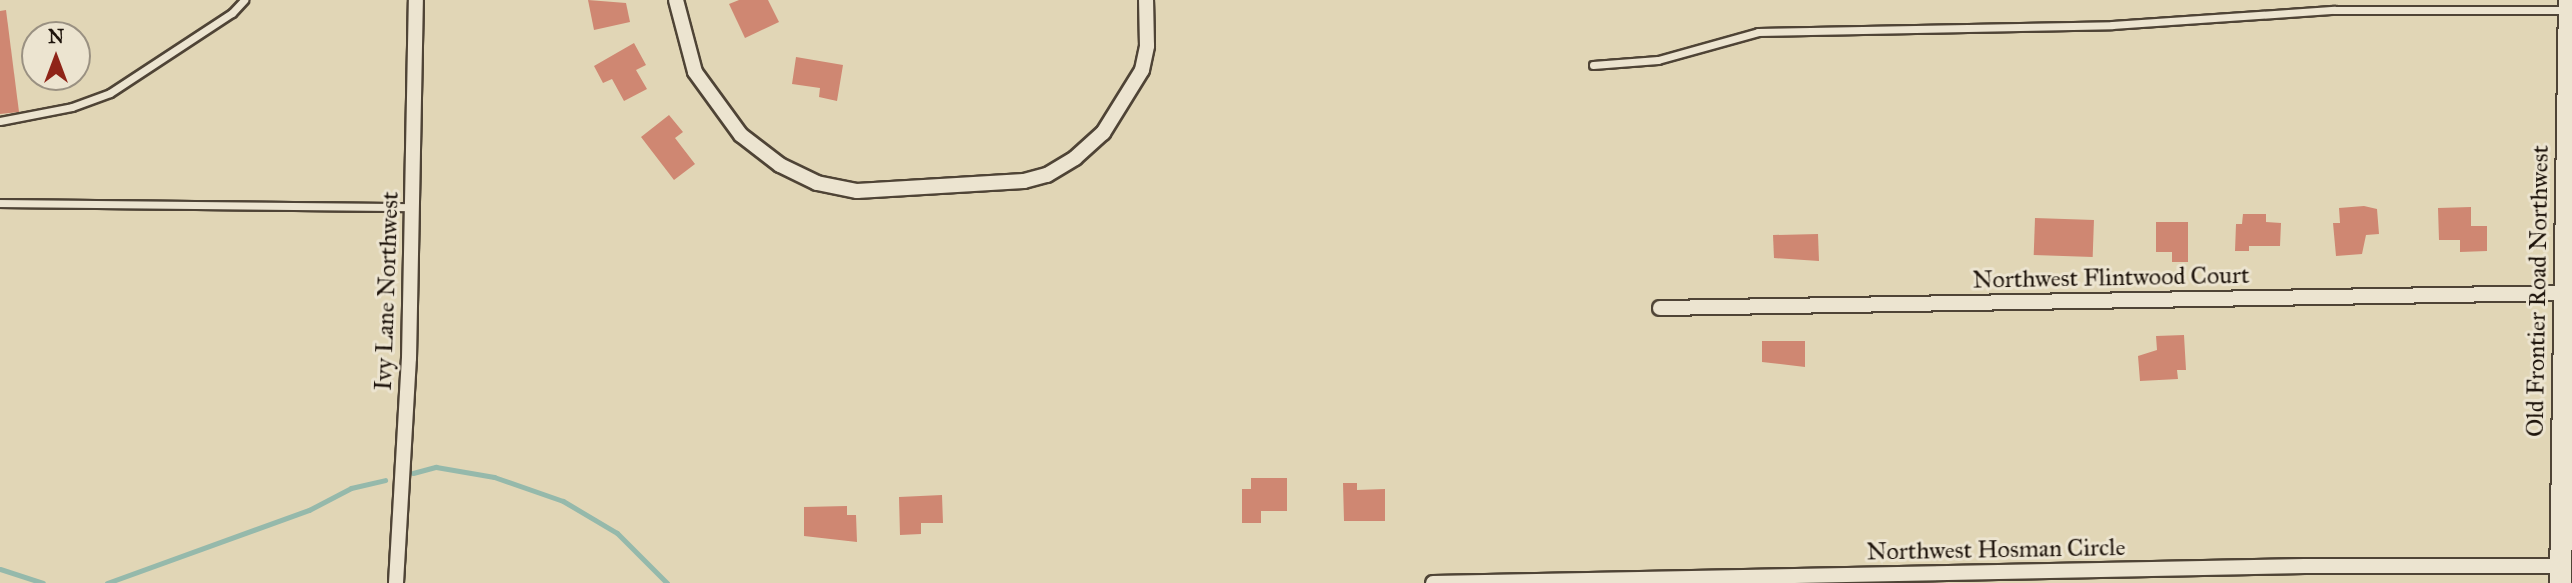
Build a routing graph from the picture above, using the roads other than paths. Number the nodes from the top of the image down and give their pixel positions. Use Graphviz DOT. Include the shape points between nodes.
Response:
graph roads {
  1 [pos="244,0"];
  2 [pos="415,0"];
  3 [pos="676,0"];
  4 [pos="1146,0"];
  5 [pos="2331,0"];
  6 [pos="2569,5"];
  7 [pos="2328,11"];
  8 [pos="1593,65"];
  9 [pos="0,121"];
  10 [pos="0,203"];
  11 [pos="414,207"];
  12 [pos="2569,223"];
  13 [pos="2564,293"];
  14 [pos="1660,308"];
  15 [pos="2560,575"];
  16 [pos="1785,580"];
  17 [pos="396,583"];
  18 [pos="1433,583"];
  1 -- 9 [label="lane" via="232,13 110,93 72,107"];
  2 -- 11 [label="street, Ivy Lane Northwest"];
  3 -- 4 [label="street" via="695,72 741,135 804,177 857,191 1024,181 1047,175 1075,158 1103,133 1142,70 1147,46"];
  5 -- 7 [label="lane"];
  6 -- 7 [label="lane"];
  6 -- 12 [label="street, Old Frontier Road Northwest"];
  7 -- 8 [label="lane" via="2136,24 1758,32 1658,60"];
  10 -- 11 [label="lane"];
  11 -- 17 [label="street, Ivy Lane Northwest"];
  12 -- 13 [label="street, Old Frontier Road Northwest"];
  13 -- 14 [label="street, Northwest Flintwood Court"];
  13 -- 15 [label="street, Old Frontier Road Northwest"];
  15 -- 16 [label="street, Northwest Hosman Circle"];
  16 -- 18 [label="street, Northwest Hosman Circle"];
}
